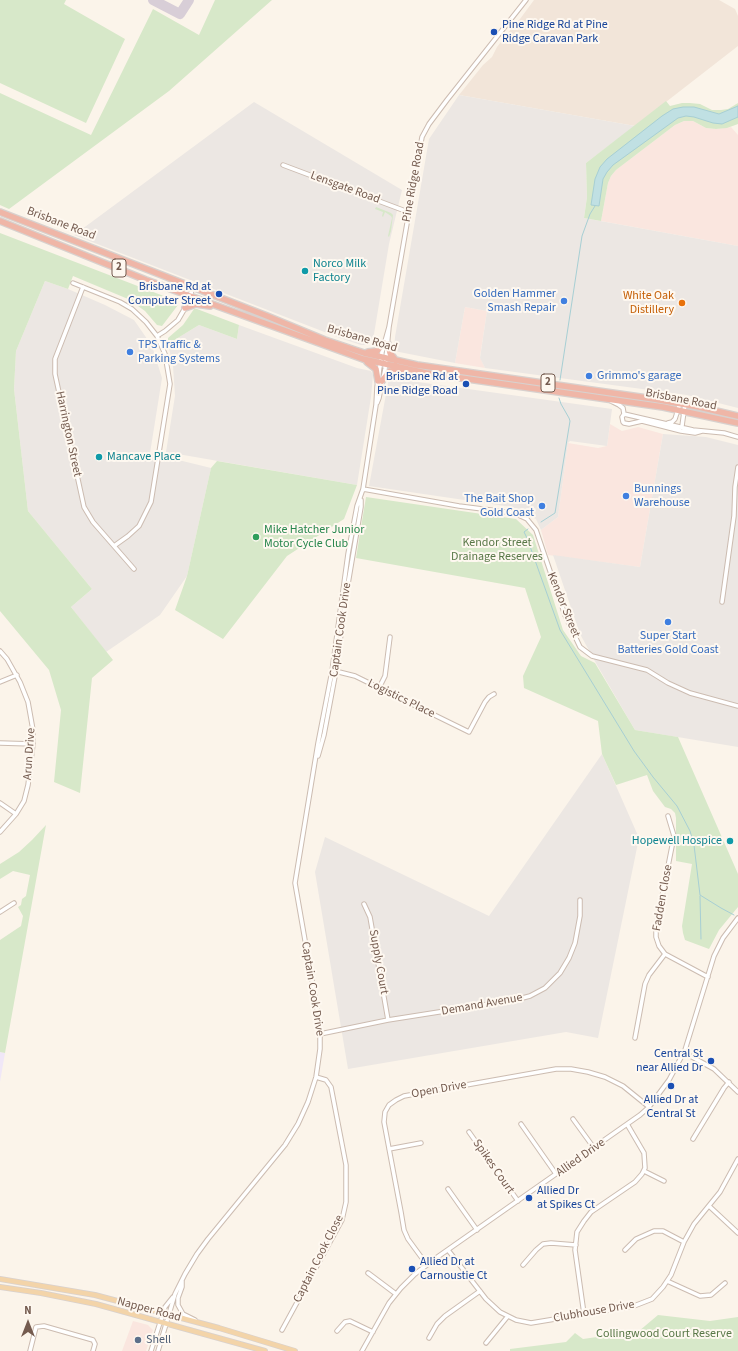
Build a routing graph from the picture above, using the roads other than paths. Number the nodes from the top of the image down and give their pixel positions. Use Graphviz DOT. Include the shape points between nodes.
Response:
graph roads {
  1 [pos="526,0"];
  2 [pos="282,165"];
  3 [pos="0,212"];
  4 [pos="408,212"];
  5 [pos="0,221"];
  6 [pos="73,283"];
  7 [pos="83,287"];
  8 [pos="193,288"];
  9 [pos="190,296"];
  10 [pos="185,308"];
  11 [pos="239,314"];
  12 [pos="157,336"];
  13 [pos="386,343"];
  14 [pos="364,353"];
  15 [pos="384,358"];
  16 [pos="363,359"];
  17 [pos="396,361"];
  18 [pos="383,364"];
  19 [pos="412,370"];
  20 [pos="380,381"];
  21 [pos="604,398"];
  22 [pos="682,404"];
  23 [pos="681,410"];
  24 [pos="624,414"];
  25 [pos="738,416"];
  26 [pos="657,421"];
  27 [pos="738,423"];
  28 [pos="682,426"];
  29 [pos="673,430"];
  30 [pos="702,431"];
  31 [pos="738,437"];
  32 [pos="738,467"];
  33 [pos="363,489"];
  34 [pos="114,546"];
  35 [pos="134,569"];
  36 [pos="722,602"];
  37 [pos="390,637"];
  38 [pos="0,651"];
  39 [pos="334,671"];
  40 [pos="17,675"];
  41 [pos="0,682"];
  42 [pos="379,688"];
  43 [pos="494,694"];
  44 [pos="738,706"];
  45 [pos="0,743"];
  46 [pos="33,744"];
  47 [pos="0,803"];
  48 [pos="16,814"];
  49 [pos="668,816"];
  50 [pos="0,832"];
  51 [pos="580,900"];
  52 [pos="14,903"];
  53 [pos="364,904"];
  54 [pos="0,912"];
  55 [pos="737,921"];
  56 [pos="665,954"];
  57 [pos="708,976"];
  58 [pos="388,1020"];
  59 [pos="320,1034"];
  60 [pos="635,1038"];
  61 [pos="683,1052"];
  62 [pos="316,1077"];
  63 [pos="728,1082"];
  64 [pos="738,1092"];
  65 [pos="649,1107"];
  66 [pos="573,1119"];
  67 [pos="520,1124"];
  68 [pos="627,1124"];
  69 [pos="469,1132"];
  70 [pos="693,1139"];
  71 [pos="421,1142"];
  72 [pos="594,1148"];
  73 [pos="389,1149"];
  74 [pos="738,1159"];
  75 [pos="736,1166"];
  76 [pos="644,1171"];
  77 [pos="556,1174"];
  78 [pos="664,1181"];
  79 [pos="448,1189"];
  80 [pos="518,1201"];
  81 [pos="709,1206"];
  82 [pos="478,1230"];
  83 [pos="738,1233"];
  84 [pos="684,1242"];
  85 [pos="576,1244"];
  86 [pos="448,1250"];
  87 [pos="625,1250"];
  88 [pos="427,1265"];
  89 [pos="523,1265"];
  90 [pos="368,1273"];
  91 [pos="0,1279"];
  92 [pos="182,1280"];
  93 [pos="667,1281"];
  94 [pos="725,1283"];
  95 [pos="0,1286"];
  96 [pos="480,1291"];
  97 [pos="175,1294"];
  98 [pos="396,1294"];
  99 [pos="163,1314"];
  100 [pos="584,1314"];
  101 [pos="169,1315"];
  102 [pos="508,1316"];
  103 [pos="160,1322"];
  104 [pos="166,1324"];
  105 [pos="204,1325"];
  106 [pos="282,1330"];
  107 [pos="338,1331"];
  108 [pos="373,1332"];
  109 [pos="429,1338"];
  110 [pos="486,1343"];
  111 [pos="30,1351"];
  112 [pos="93,1351"];
  113 [pos="151,1351"];
  114 [pos="158,1351"];
  115 [pos="265,1351"];
  116 [pos="295,1351"];
  117 [pos="362,1351"];
  1 -- 4 [label="street, Pine Ridge Road" via="424,131"];
  2 -- 4 [label="street, Lensgate Road"];
  3 -- 8 [label="highway, Brisbane Road / 2"];
  4 -- 13 [label="street, Pine Ridge Road"];
  5 -- 9 [label="highway, Brisbane Road / 2"];
  6 -- 7 [label="street"];
  7 -- 12 [label="street" via="132,309"];
  7 -- 34 [label="street, Harrington Street" via="55,359 55,374 84,507 93,522"];
  8 -- 9 [label="street"];
  8 -- 14 [label="highway, Brisbane Road / 2"];
  9 -- 10 [label="street"];
  9 -- 11 [label="highway, Brisbane Road / 2"];
  10 -- 11 [label="highway" via="200,304"];
  10 -- 12 [label="street" via="173,325"];
  11 -- 16 [label="highway, Brisbane Road / 2"];
  12 -- 34 [label="street" via="167,362 170,384 151,502 138,526"];
  13 -- 14 [label="highway" via="377,351"];
  13 -- 15 [label="street, Pine Ridge Road"];
  13 -- 17 [label="highway"];
  14 -- 15 [label="highway, Brisbane Road / 2"];
  15 -- 17 [label="highway, Brisbane Road / 2"];
  15 -- 18 [label="street, Pine Ridge Road"];
  16 -- 18 [label="highway, Brisbane Road / 2"];
  16 -- 20 [label="highway" via="376,369"];
  17 -- 22 [label="highway, Brisbane Road / 2"];
  18 -- 19 [label="highway, Brisbane Road / 2"];
  18 -- 20 [label="street, Captain Cook Drive"];
  19 -- 20 [label="highway" via="392,371"];
  19 -- 21 [label="highway, Brisbane Road / 2"];
  20 -- 33 [label="street, Captain Cook Drive"];
  21 -- 23 [label="highway, Brisbane Road / 2"];
  21 -- 24 [label="street" via="622,406"];
  22 -- 23 [label="street"];
  22 -- 25 [label="highway, Brisbane Road / 2"];
  23 -- 26 [label="street" via="672,422"];
  23 -- 27 [label="highway, Brisbane Road / 2"];
  23 -- 28 [label="street"];
  24 -- 26 [label="street"];
  24 -- 29 [label="street" via="624,423 645,422"];
  26 -- 28 [label="street"];
  28 -- 29 [label="street"];
  28 -- 30 [label="street"];
  29 -- 30 [label="street" via="695,433"];
  30 -- 31 [label="street"];
  32 -- 36 [label="street"];
  33 -- 39 [label="street, Captain Cook Drive" via="357,506 348,554"];
  33 -- 44 [label="street, Kendor Street" via="514,513 527,519 536,530 565,615 580,647 592,656 647,670 690,693"];
  34 -- 35 [label="street, Harrington Street"];
  37 -- 42 [label="street" via="385,676"];
  38 -- 40 [label="street, Arun Drive"];
  39 -- 42 [label="street, Logistics Place" via="349,674"];
  39 -- 59 [label="street, Captain Cook Drive" via="315,763 295,883"];
  40 -- 41 [label="street"];
  40 -- 46 [label="street, Arun Drive" via="32,718"];
  42 -- 43 [label="street, Logistics Place" via="469,732 484,702"];
  45 -- 46 [label="street"];
  46 -- 48 [label="street, Arun Drive" via="28,785 24,801"];
  47 -- 48 [label="street"];
  48 -- 50 [label="street, Arun Drive"];
  49 -- 56 [label="street, Fadden Close" via="674,836 656,927 656,937"];
  51 -- 58 [label="street, Demand Avenue" via="580,916 570,958 560,973 544,988 530,996 515,1000"];
  52 -- 54 [label="street"];
  53 -- 58 [label="street, Supply Court" via="370,917"];
  55 -- 57 [label="street, Allied Drive" via="723,938"];
  56 -- 57 [label="street"];
  56 -- 60 [label="street" via="645,984"];
  57 -- 61 [label="street, Allied Drive"];
  58 -- 59 [label="street, Demand Avenue"];
  59 -- 62 [label="street, Captain Cook Drive"];
  61 -- 63 [label="street" via="714,1069"];
  61 -- 65 [label="street, Allied Drive" via="669,1080"];
  62 -- 92 [label="street, Captain Cook Drive" via="308,1102 286,1145 197,1254"];
  62 -- 106 [label="street, Captain Cook Close" via="326,1080 331,1087 346,1165 346,1202 342,1220"];
  63 -- 64 [label="street"];
  63 -- 70 [label="street"];
  65 -- 68 [label="street, Allied Drive"];
  65 -- 73 [label="street, Open Drive" via="623,1086 605,1077 571,1069 556,1069 404,1096 396,1100 385,1112 384,1122"];
  66 -- 72 [label="street"];
  67 -- 77 [label="street"];
  68 -- 72 [label="street, Allied Drive"];
  68 -- 76 [label="street" via="644,1152"];
  69 -- 80 [label="street, Spikes Court"];
  71 -- 73 [label="street"];
  72 -- 77 [label="street, Allied Drive"];
  73 -- 88 [label="street, Open Drive" via="404,1230"];
  74 -- 75 [label="street, Clubhouse Drive"];
  75 -- 81 [label="street, Clubhouse Drive"];
  76 -- 78 [label="street"];
  76 -- 85 [label="street" via="635,1182 591,1212 578,1232"];
  77 -- 80 [label="street, Allied Drive"];
  79 -- 82 [label="street"];
  80 -- 82 [label="street, Allied Drive"];
  81 -- 83 [label="street"];
  81 -- 84 [label="street, Clubhouse Drive" via="694,1224"];
  82 -- 86 [label="street, Allied Drive"];
  84 -- 87 [label="street" via="663,1231 654,1231 636,1239"];
  84 -- 93 [label="street, Clubhouse Drive"];
  85 -- 89 [label="street" via="543,1244"];
  85 -- 100 [label="street"];
  86 -- 88 [label="street, Allied Drive"];
  86 -- 96 [label="street, Clubhouse Drive"];
  88 -- 98 [label="street, Allied Drive"];
  90 -- 98 [label="street"];
  91 -- 99 [label="main road, Napper Road" via="85,1293"];
  92 -- 97 [label="street, Captain Cook Drive"];
  92 -- 105 [label="street" via="178,1302 180,1310"];
  93 -- 94 [label="street" via="700,1296 711,1295"];
  93 -- 100 [label="street, Clubhouse Drive" via="652,1299 634,1306"];
  95 -- 103 [label="main road, Napper Road" via="96,1304"];
  96 -- 102 [label="street, Clubhouse Drive" via="500,1312"];
  96 -- 109 [label="street" via="445,1316"];
  97 -- 99 [label="street" via="165,1306"];
  97 -- 101 [label="street"];
  98 -- 108 [label="street, Allied Drive"];
  99 -- 101 [label="main road, Napper Road"];
  99 -- 103 [label="street"];
  100 -- 102 [label="street, Clubhouse Drive" via="531,1323"];
  101 -- 104 [label="street"];
  101 -- 105 [label="main road, Napper Road"];
  102 -- 110 [label="street"];
  103 -- 104 [label="main road, Napper Road"];
  103 -- 113 [label="street"];
  104 -- 114 [label="street"];
  104 -- 115 [label="main road, Napper Road"];
  105 -- 116 [label="main road, Napper Road"];
  107 -- 108 [label="street" via="345,1322 350,1321"];
  108 -- 117 [label="street, Allied Drive"];
  111 -- 112 [label="street" via="36,1327 44,1326 90,1338 95,1342"];
}
